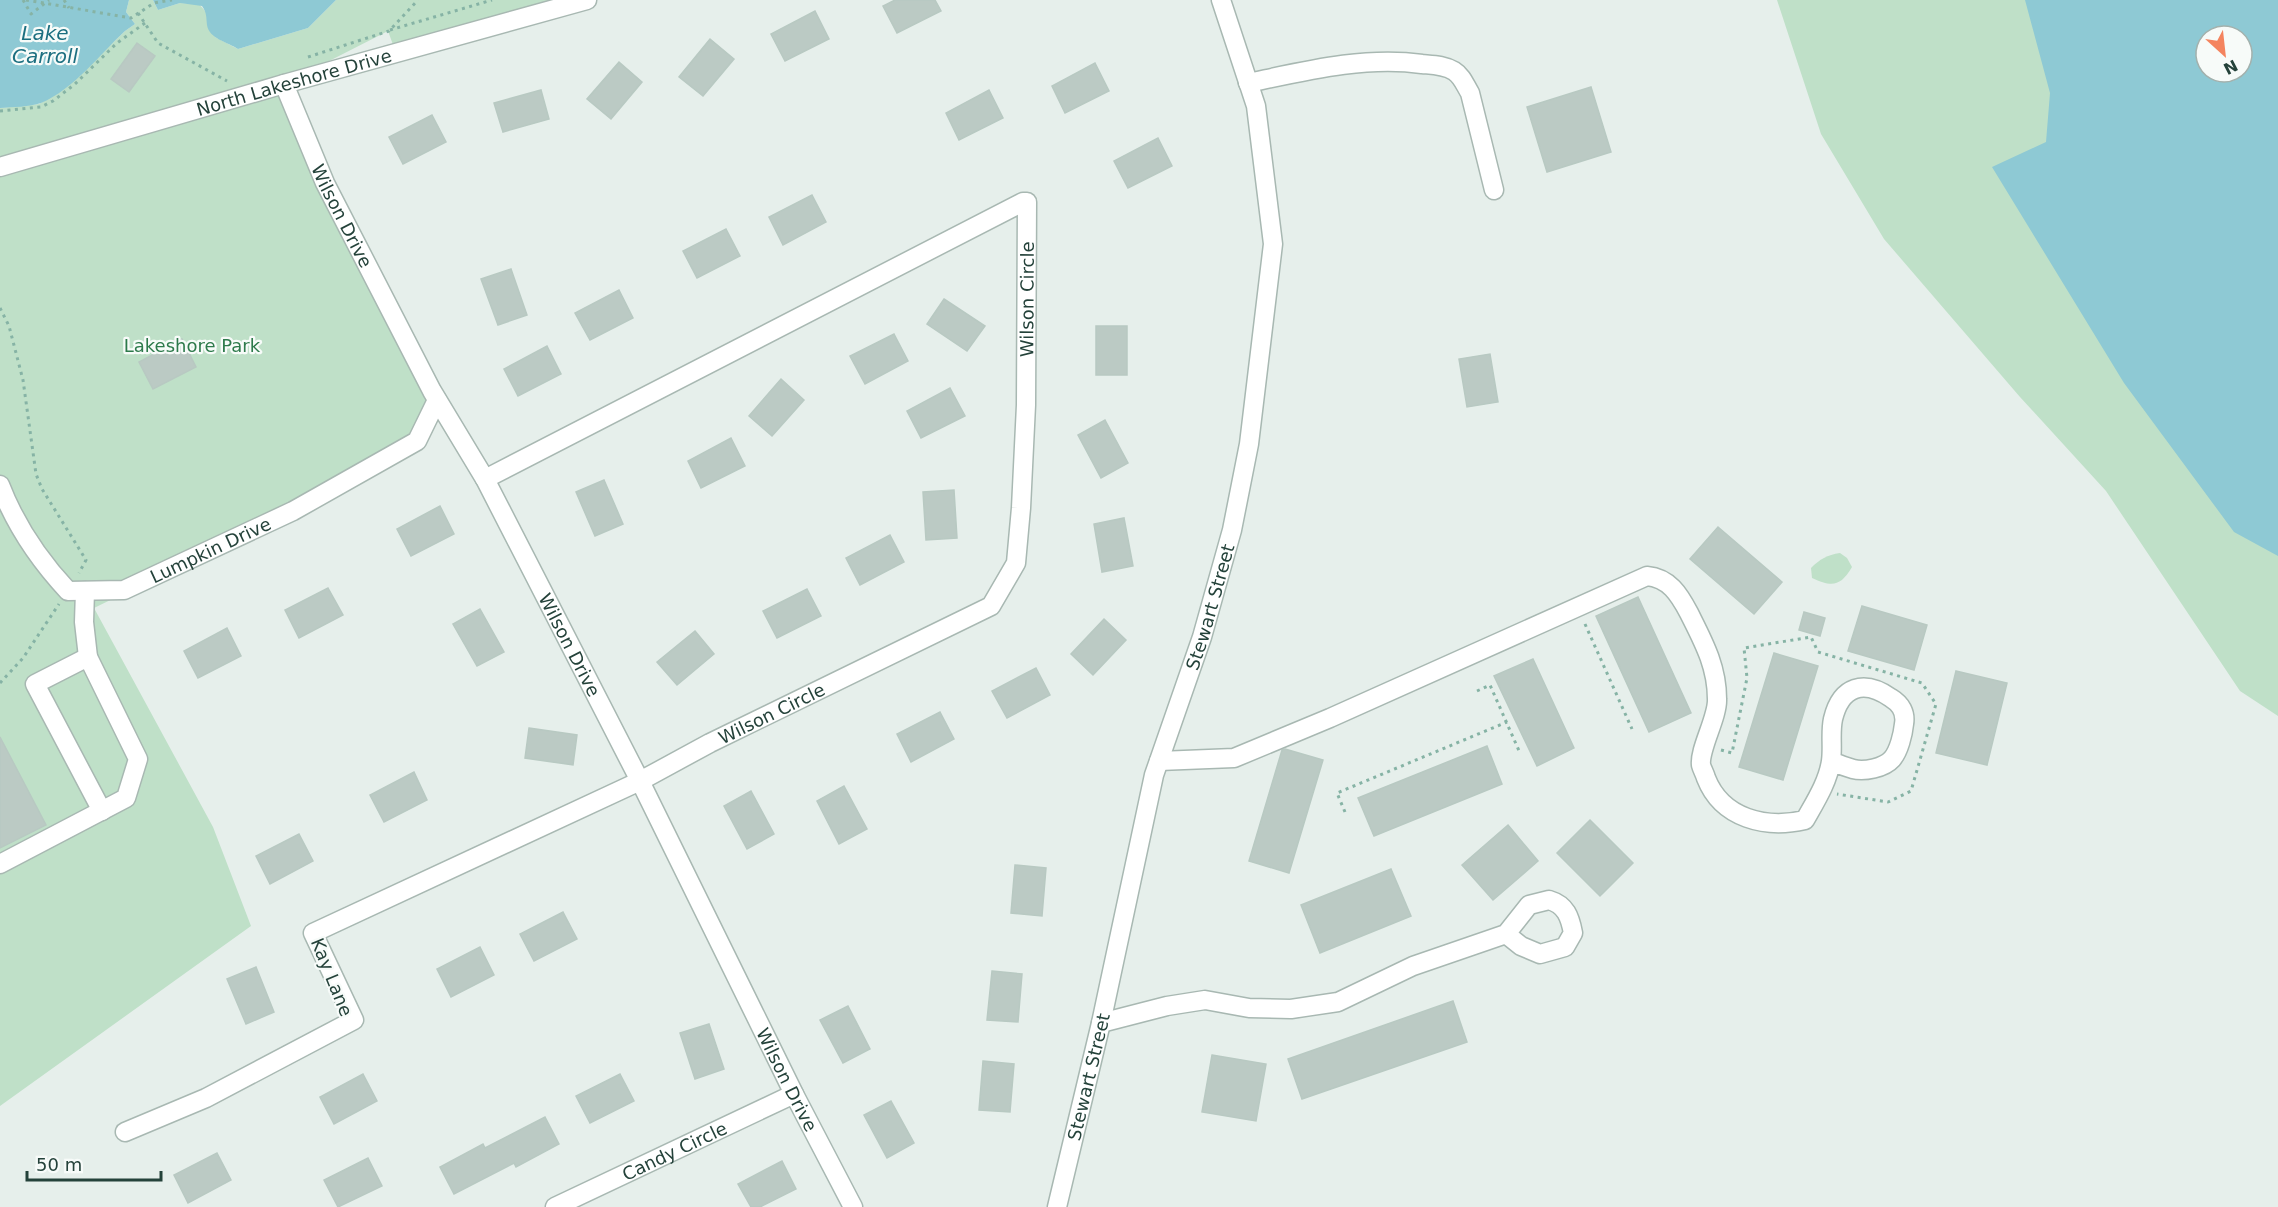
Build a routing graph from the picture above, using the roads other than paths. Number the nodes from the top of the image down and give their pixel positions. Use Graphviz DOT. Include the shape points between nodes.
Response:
graph roads {
  1 [pos="587,0"];
  2 [pos="1221,0"];
  3 [pos="1248,82"];
  4 [pos="284,84"];
  5 [pos="0,167"];
  6 [pos="1494,190"];
  7 [pos="437,400"];
  8 [pos="485,479"];
  9 [pos="0,485"];
  10 [pos="76,591"];
  11 [pos="88,657"];
  12 [pos="1159,761"];
  13 [pos="1831,761"];
  14 [pos="640,781"];
  15 [pos="102,811"];
  16 [pos="0,864"];
  17 [pos="1506,934"];
  18 [pos="1101,1023"];
  19 [pos="794,1094"];
  20 [pos="125,1132"];
  21 [pos="555,1207"];
  22 [pos="853,1207"];
  23 [pos="1057,1207"];
  1 -- 4 [label="street, North Lakeshore Drive"];
  2 -- 3 [label="street, Stewart Street"];
  3 -- 6 [label="street" via="1366,62 1405,61 1454,71 1470,93"];
  3 -- 12 [label="street, Stewart Street" via="1256,106 1273,243 1249,444 1232,530 1202,637"];
  4 -- 5 [label="street, North Lakeshore Drive"];
  4 -- 7 [label="street, Wilson Drive" via="325,183"];
  7 -- 8 [label="street, Wilson Drive"];
  7 -- 10 [label="street, Lumpkin Drive" via="417,441 292,511 124,590"];
  8 -- 14 [label="street, Wilson Drive"];
  8 -- 14 [label="street, Wilson Circle" via="1027,202 1021,508 1016,563 991,606"];
  9 -- 10 [label="street" via="47,569"];
  10 -- 11 [label="street"];
  11 -- 15 [label="street" via="138,759 126,798"];
  11 -- 15 [label="street" via="36,684"];
  12 -- 13 [label="street" via="1234,758 1647,576 1659,577 1678,592 1713,664 1718,701 1701,765 1711,790 1730,811 1750,821 1785,825 1805,820"];
  12 -- 18 [label="street, Stewart Street"];
  13 -- 13 [label="street" via="1855,770 1873,769 1892,759 1903,736 1906,716 1899,703 1871,687 1859,686 1849,691 1833,719"];
  14 -- 19 [label="street, Wilson Drive"];
  14 -- 20 [label="street, Kay Lane" via="313,933 354,1020 206,1098"];
  15 -- 16 [label="street"];
  17 -- 17 [label="street" via="1529,905 1542,901 1564,908 1573,933 1565,947 1540,954"];
  17 -- 18 [label="street" via="1413,966 1338,1002 1291,1009 1249,1008 1205,1000 1167,1005"];
  18 -- 23 [label="street, Stewart Street"];
  19 -- 21 [label="street, Candy Circle"];
  19 -- 22 [label="street, Wilson Drive"];
}
